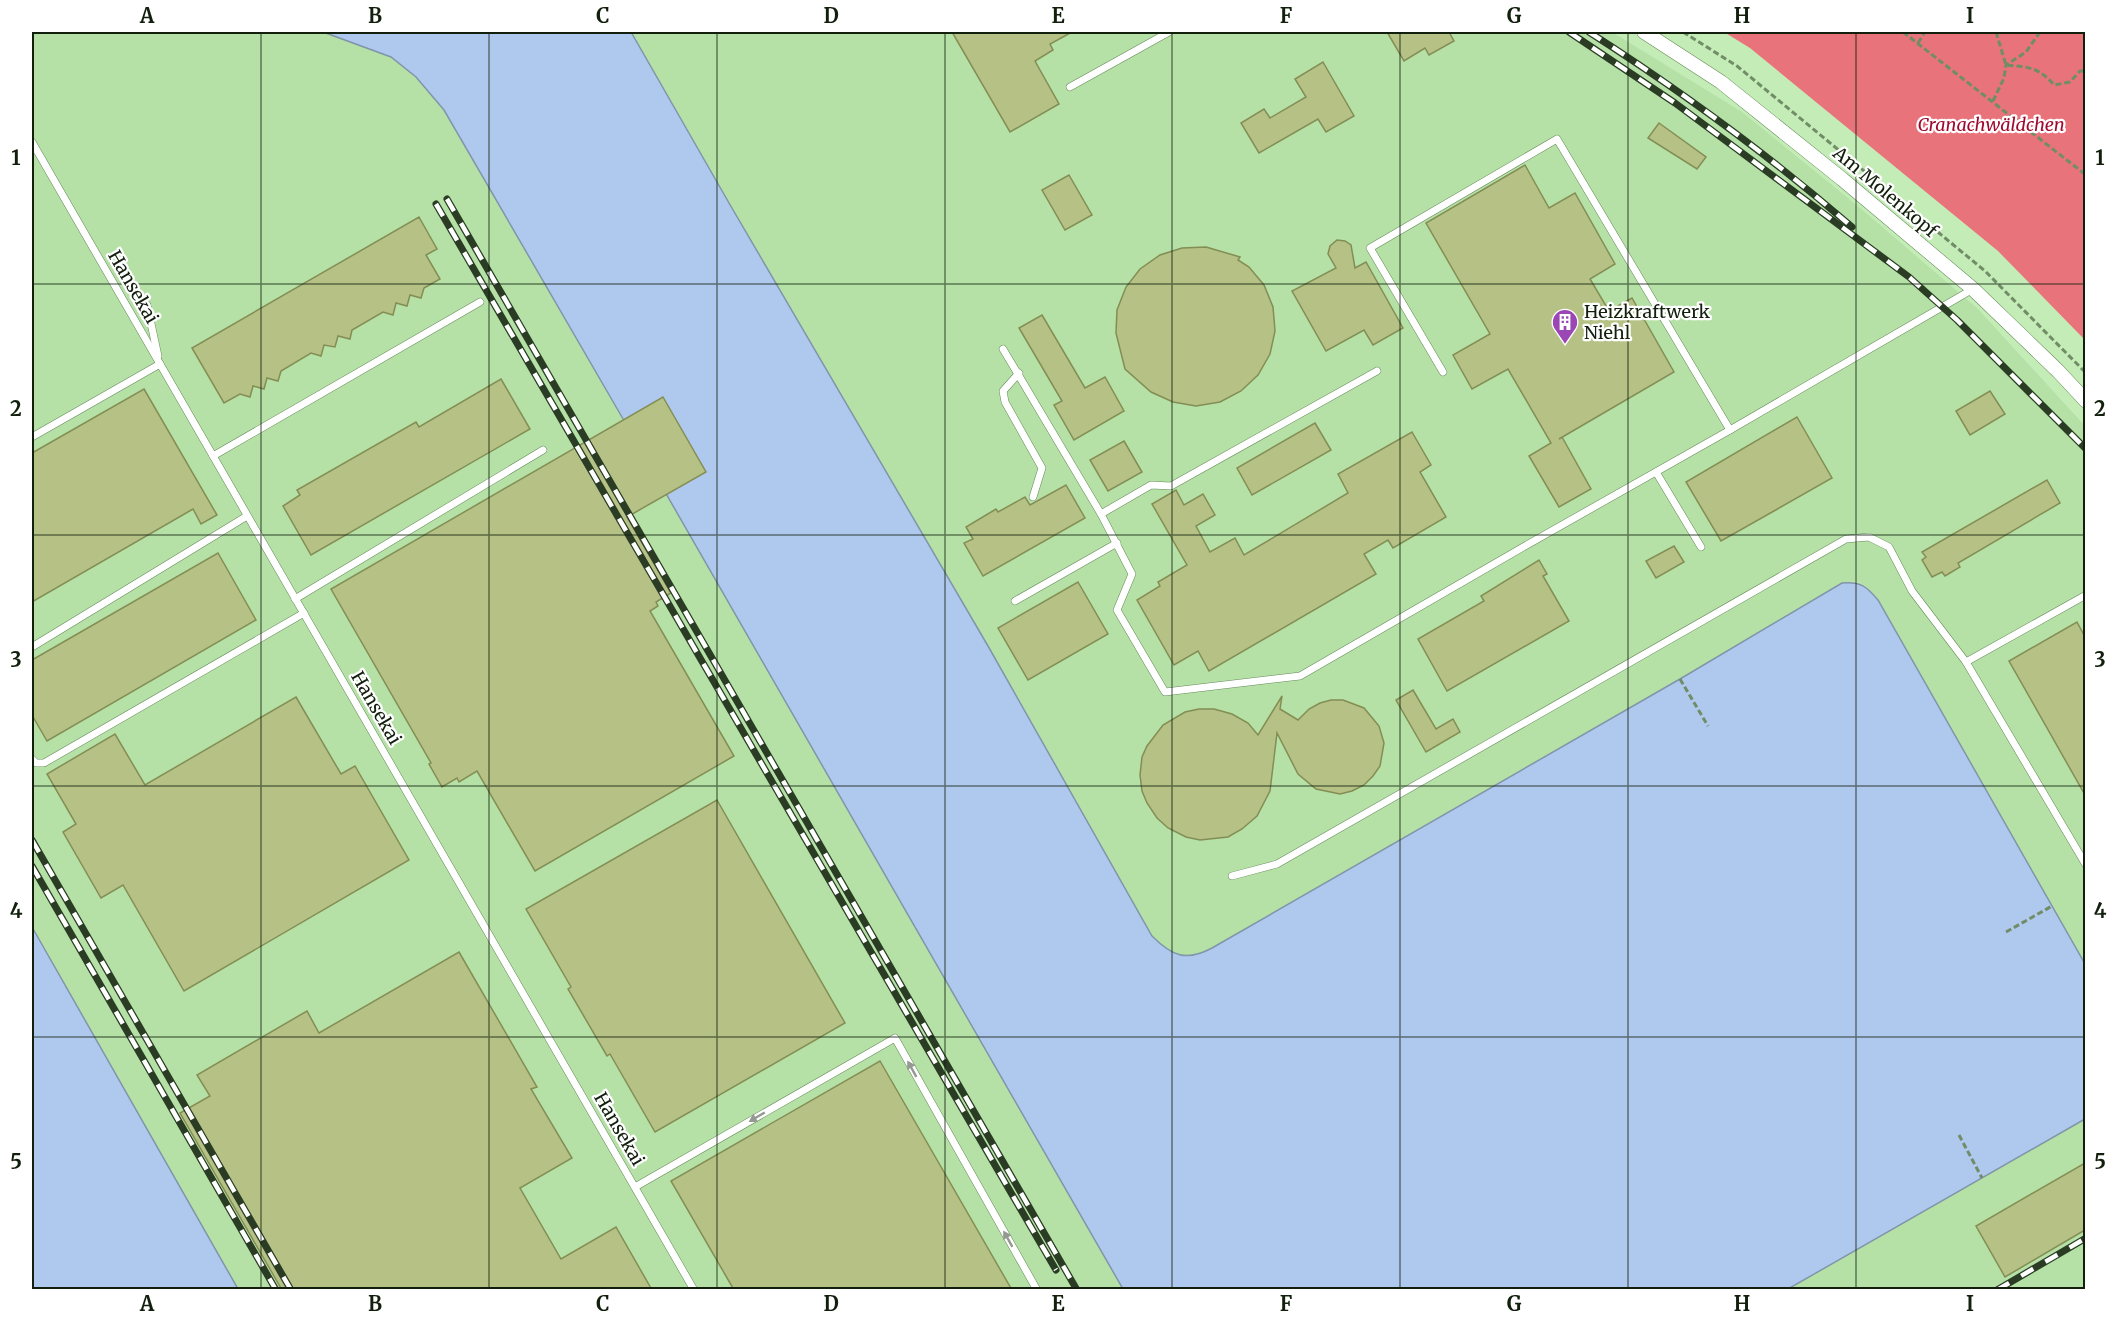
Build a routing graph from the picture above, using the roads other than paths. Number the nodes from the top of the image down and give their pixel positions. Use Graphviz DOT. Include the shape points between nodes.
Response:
graph roads {
  1 [pos="1170,32"];
  2 [pos="1644,32"];
  3 [pos="1070,87"];
  4 [pos="32,142"];
  5 [pos="1973,289"];
  6 [pos="480,302"];
  7 [pos="147,305"];
  8 [pos="1004,349"];
  9 [pos="160,364"];
  10 [pos="1377,371"];
  11 [pos="1443,372"];
  12 [pos="1019,373"];
  13 [pos="2085,401"];
  14 [pos="1730,430"];
  15 [pos="32,437"];
  16 [pos="543,450"];
  17 [pos="213,456"];
  18 [pos="1656,472"];
  19 [pos="1033,497"];
  20 [pos="1101,514"];
  21 [pos="247,516"];
  22 [pos="1117,543"];
  23 [pos="1701,547"];
  24 [pos="2085,595"];
  25 [pos="296,599"];
  26 [pos="1015,601"];
  27 [pos="304,613"];
  28 [pos="32,647"];
  29 [pos="1966,662"];
  30 [pos="32,759"];
  31 [pos="2085,865"];
  32 [pos="1232,876"];
  33 [pos="635,1187"];
  34 [pos="693,1290"];
  35 [pos="1037,1290"];
  1 -- 3 [label="lane"];
  2 -- 5 [label="street, Am Molenkopf" via="1721,82"];
  4 -- 9 [label="lane, Hansekai"];
  5 -- 13 [label="street, Am Molenkopf"];
  5 -- 14 [label="lane"];
  6 -- 17 [label="lane"];
  7 -- 9 [label="lane"];
  8 -- 12 [label="lane"];
  9 -- 15 [label="lane"];
  9 -- 17 [label="lane, Hansekai"];
  10 -- 20 [label="lane" via="1172,486 1151,485"];
  11 -- 14 [label="lane" via="1370,248 1557,139"];
  12 -- 19 [label="lane" via="1004,391 1005,402 1042,468"];
  12 -- 20 [label="lane"];
  14 -- 18 [label="lane"];
  16 -- 25 [label="lane"];
  17 -- 21 [label="lane, Hansekai"];
  18 -- 22 [label="lane" via="1300,676 1165,692 1117,610 1131,574"];
  18 -- 23 [label="lane"];
  20 -- 22 [label="lane"];
  21 -- 25 [label="lane, Hansekai"];
  21 -- 28 [label="lane"];
  22 -- 26 [label="lane"];
  24 -- 29 [label="lane"];
  25 -- 27 [label="lane, Hansekai"];
  27 -- 30 [label="lane" via="44,763"];
  27 -- 33 [label="lane, Hansekai"];
  29 -- 31 [label="lane"];
  29 -- 32 [label="lane" via="1912,591 1889,547 1869,537 1846,539 1277,864"];
  33 -- 34 [label="lane, Hansekai"];
  35 -- 33 [label="lane, one-way" via="895,1038"];
}
